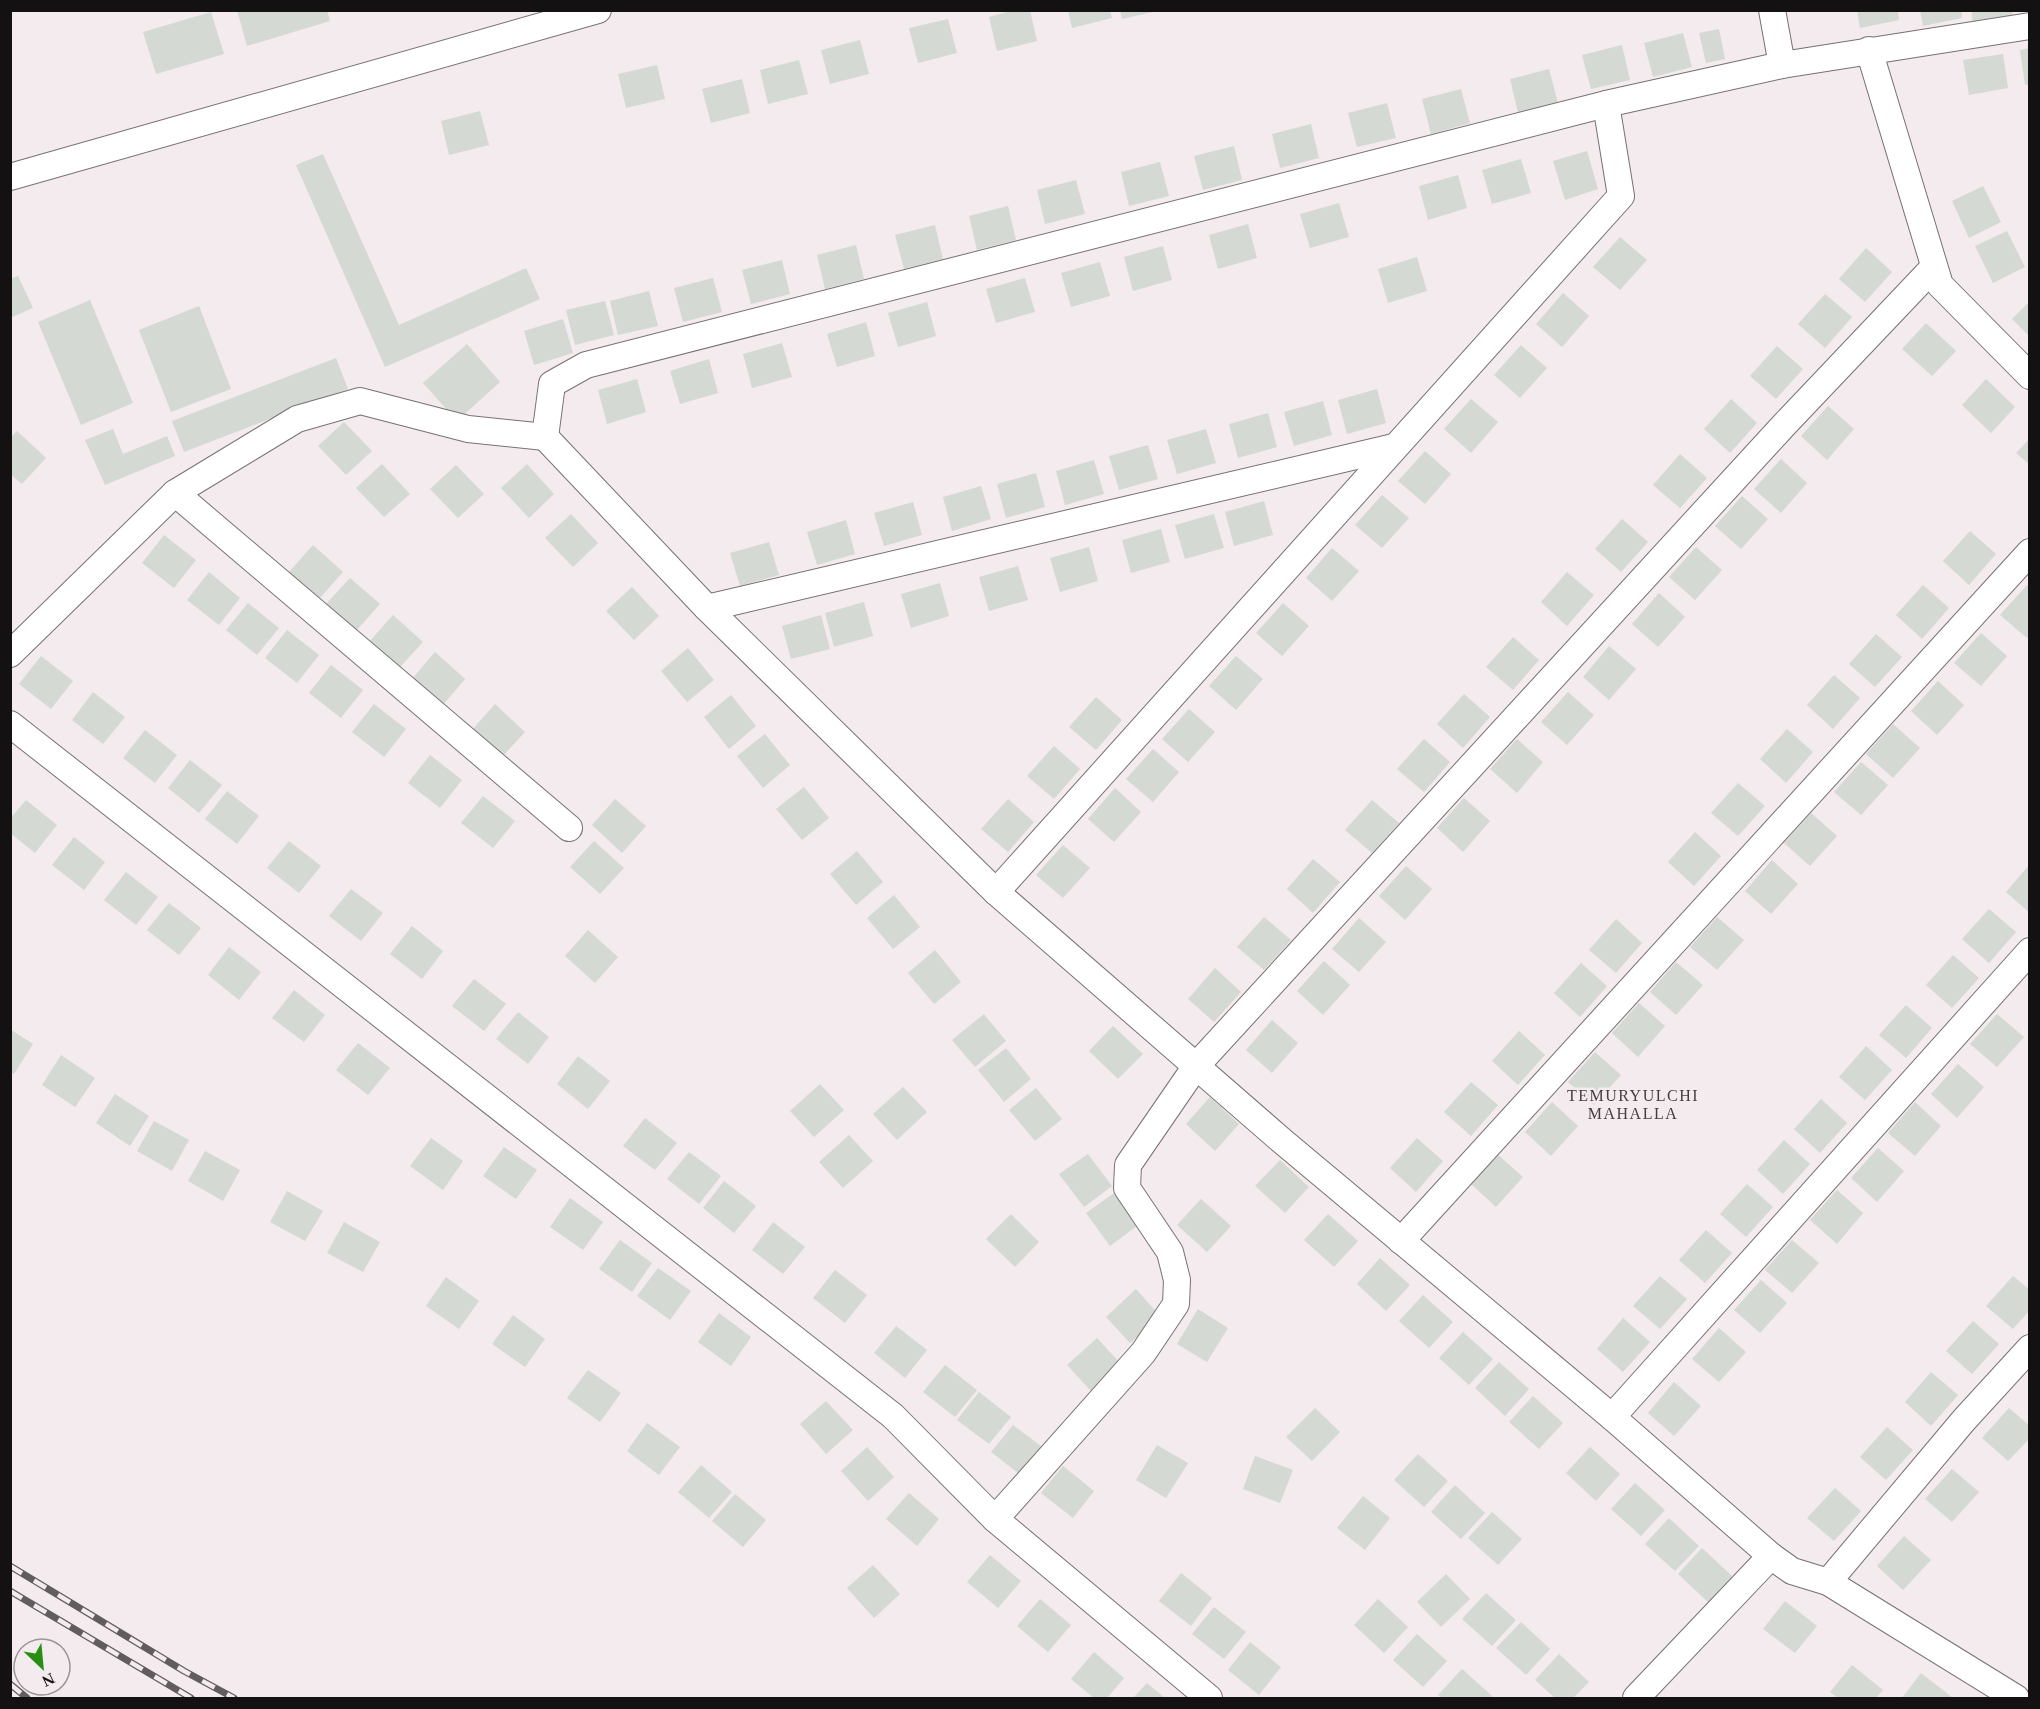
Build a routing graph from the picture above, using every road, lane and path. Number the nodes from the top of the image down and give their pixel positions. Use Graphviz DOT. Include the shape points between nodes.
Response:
graph roads {
  1 [pos="598,10"];
  2 [pos="1772,10"];
  3 [pos="2030,26"];
  4 [pos="1869,50"];
  5 [pos="1782,65"];
  6 [pos="1606,104"];
  7 [pos="10,177"];
  8 [pos="1934,267"];
  9 [pos="2030,375"];
  10 [pos="545,437"];
  11 [pos="1394,447"];
  12 [pos="175,493"];
  13 [pos="2030,552"];
  14 [pos="707,608"];
  15 [pos="10,654"];
  16 [pos="10,724"];
  17 [pos="569,828"];
  18 [pos="996,892"];
  19 [pos="2030,951"];
  20 [pos="1196,1066"];
  21 [pos="1401,1240"];
  22 [pos="2030,1348"];
  23 [pos="1612,1418"];
  24 [pos="995,1519"];
  25 [pos="1771,1556"];
  26 [pos="1828,1582"];
  27 [pos="1209,1698"];
  28 [pos="1636,1698"];
  29 [pos="2016,1698"];
  1 -- 7 [label="street"];
  2 -- 5 [label="street"];
  3 -- 4 [label="street"];
  4 -- 5 [label="street"];
  4 -- 8 [label="street"];
  5 -- 6 [label="street"];
  6 -- 10 [label="street" via="586,365 552,384"];
  6 -- 11 [label="street" via="1620,196"];
  8 -- 9 [label="street" via="1940,285"];
  8 -- 20 [label="street"];
  10 -- 12 [label="street" via="468,429 360,401 297,419"];
  10 -- 14 [label="street"];
  11 -- 14 [label="street"];
  11 -- 18 [label="street"];
  12 -- 15 [label="street"];
  12 -- 17 [label="street"];
  13 -- 21 [label="street"];
  14 -- 18 [label="street"];
  16 -- 24 [label="street" via="893,1416"];
  18 -- 20 [label="street"];
  19 -- 23 [label="street"];
  20 -- 21 [label="street"];
  20 -- 24 [label="street" via="1128,1165 1127,1188 1170,1252 1177,1280 1176,1305 1143,1353"];
  21 -- 23 [label="street"];
  22 -- 26 [label="street"];
  23 -- 25 [label="street"];
  24 -- 27 [label="street"];
  25 -- 26 [label="street" via="1792,1571"];
  25 -- 28 [label="street"];
  26 -- 29 [label="street"];
}
